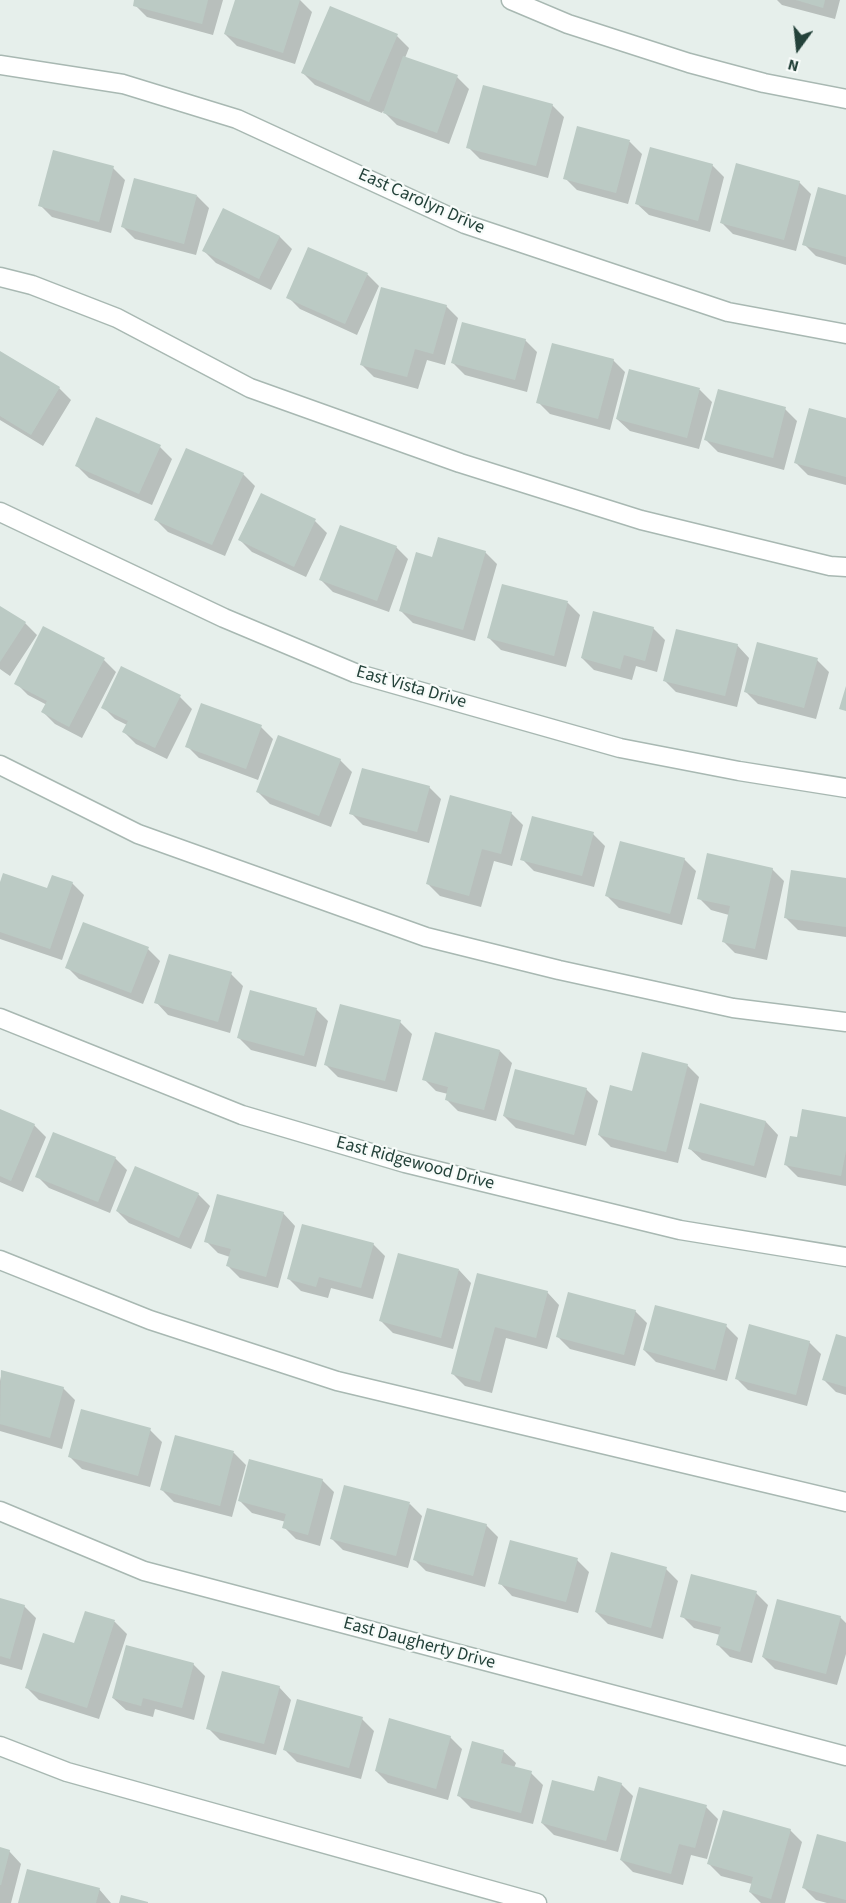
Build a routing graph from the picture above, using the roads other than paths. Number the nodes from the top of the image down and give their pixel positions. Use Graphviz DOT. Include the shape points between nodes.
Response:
graph roads {
  1 [pos="511,0"];
  2 [pos="0,65"];
  3 [pos="846,99"];
  4 [pos="0,276"];
  5 [pos="846,334"];
  6 [pos="0,512"];
  7 [pos="846,567"];
  8 [pos="0,765"];
  9 [pos="846,788"];
  10 [pos="0,1018"];
  11 [pos="846,1022"];
  12 [pos="846,1257"];
  13 [pos="0,1260"];
  14 [pos="846,1502"];
  15 [pos="0,1511"];
  16 [pos="0,1746"];
  17 [pos="846,1756"];
  18 [pos="537,1903"];
  1 -- 3 [label="street" via="568,24 689,63"];
  2 -- 5 [label="street, East Carolyn Drive" via="123,84 237,119 465,224 728,312"];
  4 -- 7 [label="street" via="117,318 250,388 460,463 641,520"];
  6 -- 9 [label="street, East Vista Drive" via="224,618 355,673 620,748"];
  8 -- 11 [label="street" via="138,834 426,937 733,1008"];
  10 -- 12 [label="street, East Ridgewood Drive" via="242,1115 405,1163 680,1230"];
  13 -- 14 [label="street" via="150,1320 338,1381"];
  15 -- 17 [label="street, East Daugherty Drive" via="144,1571"];
  16 -- 18 [label="street" via="67,1772"];
}
